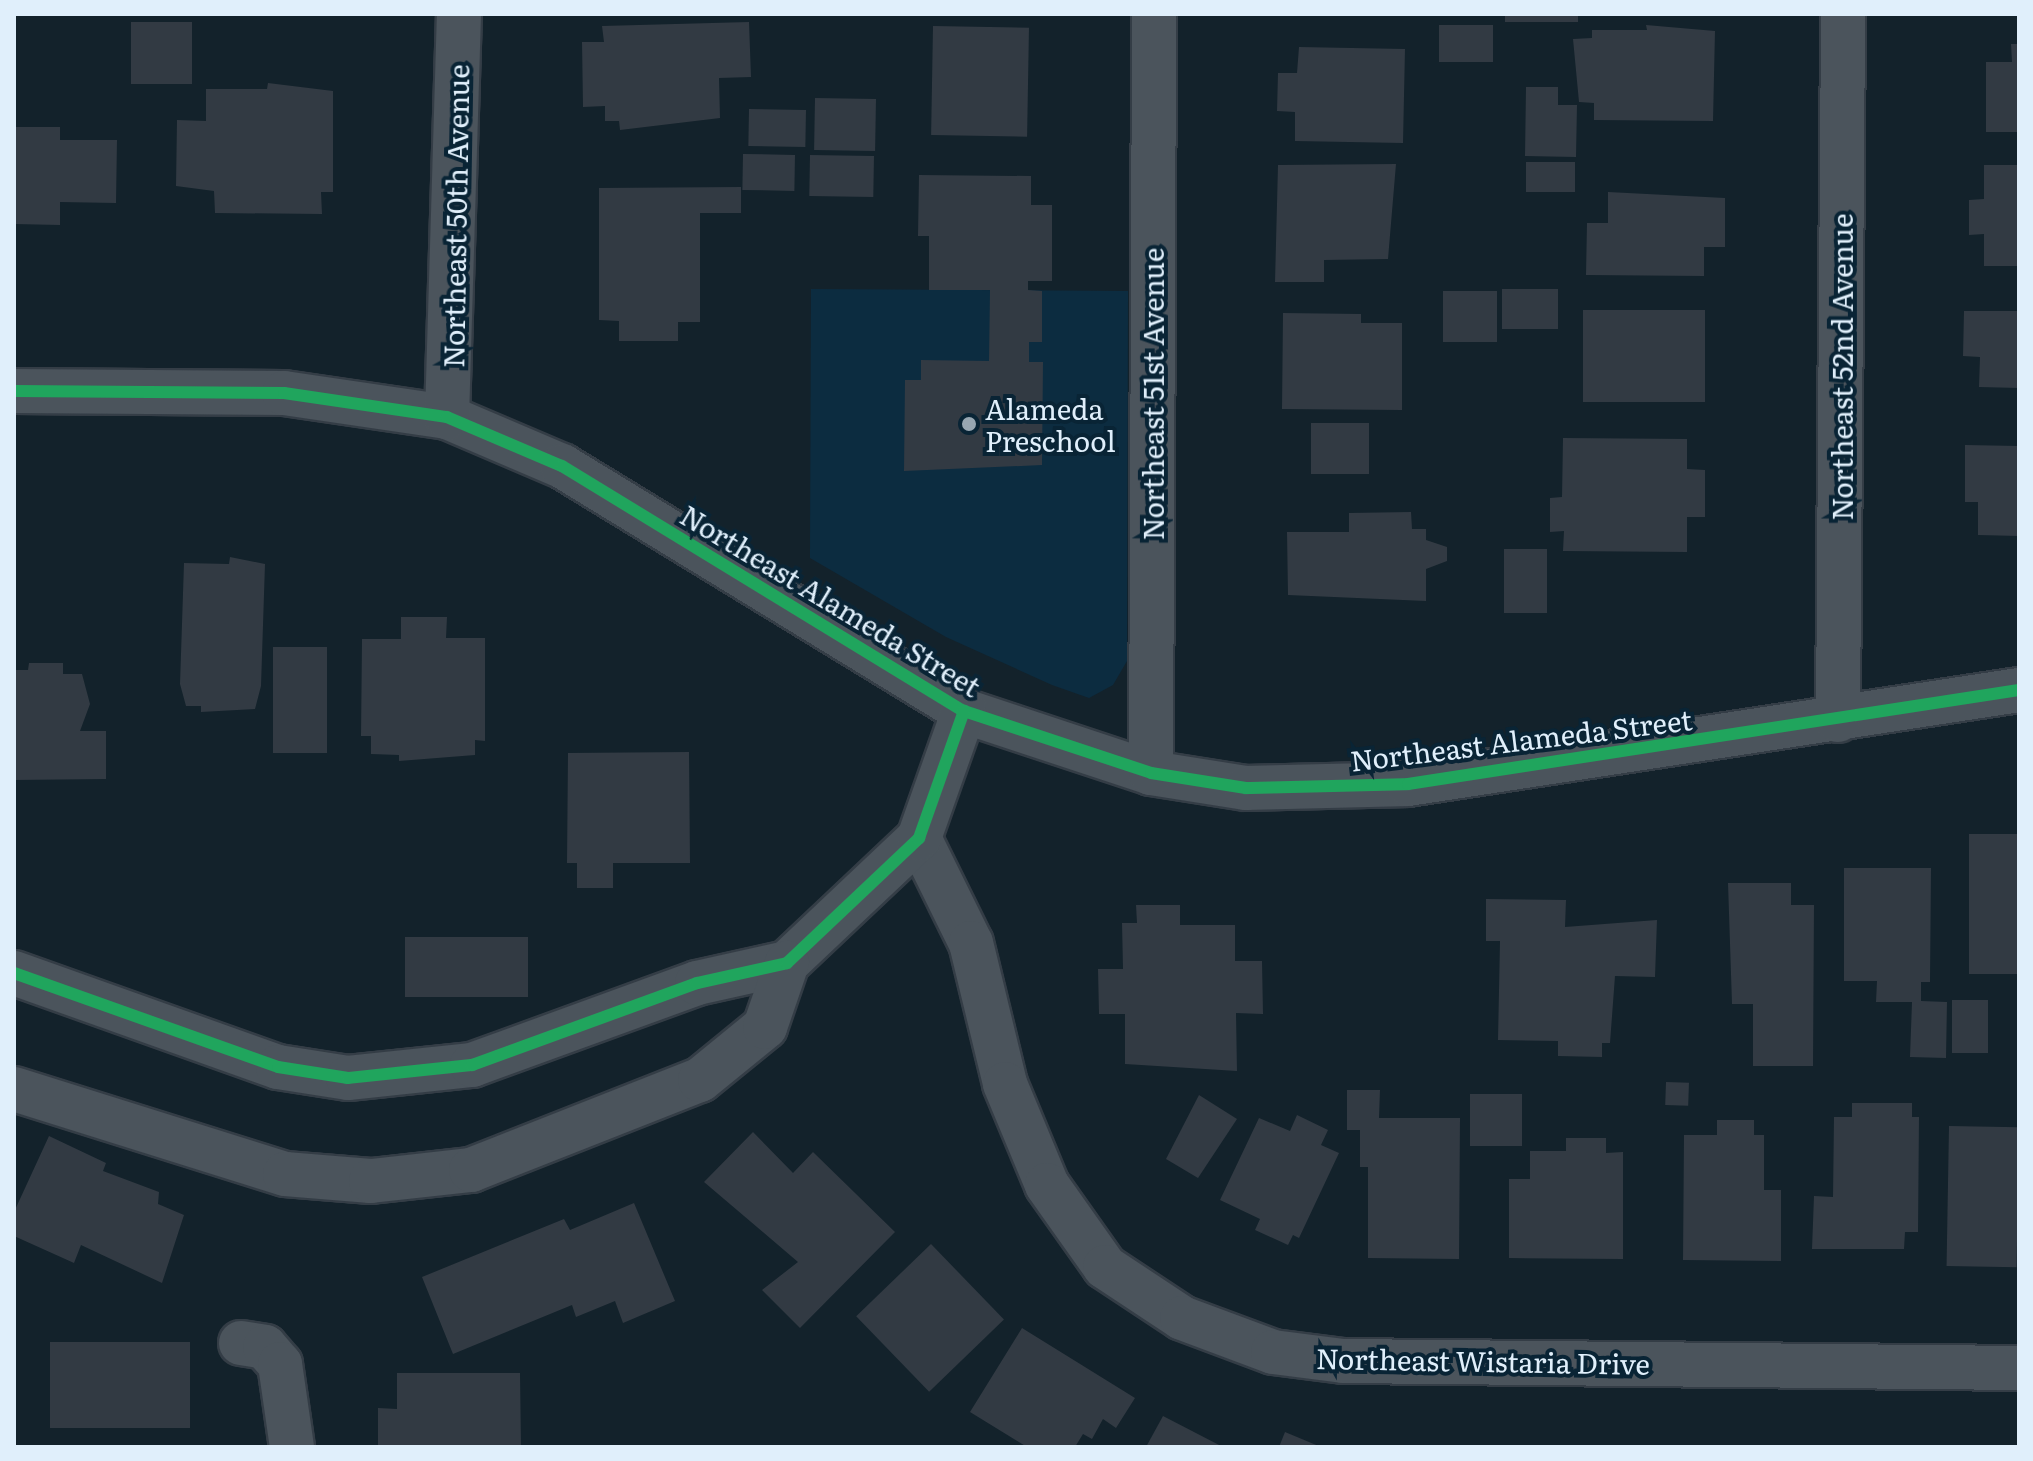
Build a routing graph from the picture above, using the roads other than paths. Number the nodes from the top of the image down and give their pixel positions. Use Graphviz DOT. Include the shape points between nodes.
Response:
graph roads {
  1 [pos="459,14"];
  2 [pos="1154,14"];
  3 [pos="1843,14"];
  4 [pos="14,391"];
  5 [pos="447,417"];
  6 [pos="2019,690"];
  7 [pos="964,711"];
  8 [pos="1838,720"];
  9 [pos="1151,773"];
  10 [pos="919,838"];
  11 [pos="787,963"];
  12 [pos="14,973"];
  13 [pos="14,1089"];
  14 [pos="241,1343"];
  15 [pos="2019,1368"];
  16 [pos="292,1447"];
  1 -- 5 [label="street, Northeast 50th Avenue"];
  2 -- 9 [label="street, Northeast 51st Avenue"];
  3 -- 8 [label="street, Northeast 52nd Avenue"];
  4 -- 5 [label="street, Northeast Alameda Street" via="284,393"];
  5 -- 7 [label="street, Northeast Alameda Street" via="562,466"];
  6 -- 8 [label="street, Northeast Alameda Street"];
  7 -- 9 [label="street, Northeast Alameda Street"];
  7 -- 10 [label="street"];
  8 -- 9 [label="street, Northeast Alameda Street" via="1408,784 1246,788"];
  10 -- 11 [label="street"];
  10 -- 15 [label="street, Northeast Wistaria Drive" via="971,943 1005,1084 1047,1185 1105,1267 1182,1318 1273,1352 1343,1361"];
  11 -- 12 [label="street" via="697,983 472,1065 348,1078 209,1048"];
  11 -- 13 [label="street" via="765,1027 700,1080 471,1170 371,1181 285,1174"];
  14 -- 16 [label="street" via="265,1347 280,1364"];
}
